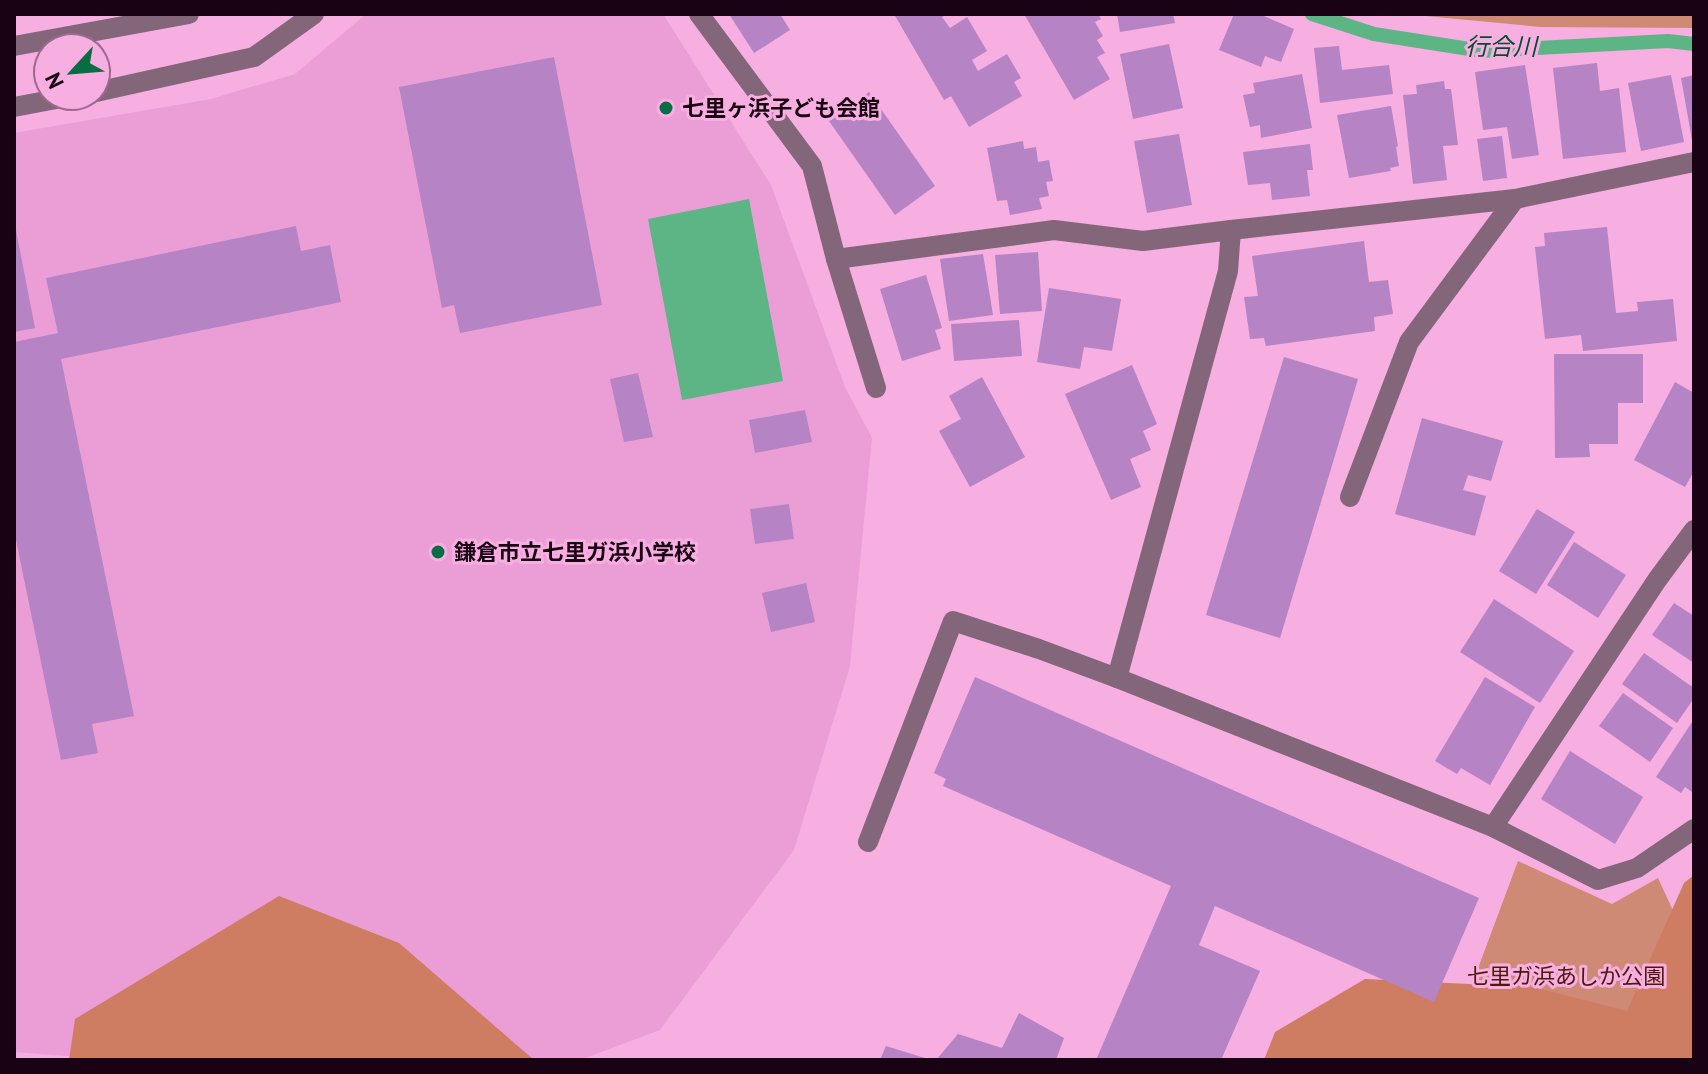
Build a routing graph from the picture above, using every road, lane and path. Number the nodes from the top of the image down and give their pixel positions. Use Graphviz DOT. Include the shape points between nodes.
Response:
graph roads {
  1 [pos="189,14"];
  2 [pos="314,14"];
  3 [pos="699,14"];
  4 [pos="14,46"];
  5 [pos="112,88"];
  6 [pos="1694,162"];
  7 [pos="1515,199"];
  8 [pos="1231,230"];
  9 [pos="836,259"];
  10 [pos="876,388"];
  11 [pos="1350,497"];
  12 [pos="1694,530"];
  13 [pos="1117,678"];
  14 [pos="1493,827"];
  15 [pos="1694,829"];
  16 [pos="868,842"];
  1 -- 4 [label="street"];
  2 -- 5 [label="street" via="254,57"];
  3 -- 9 [label="street" via="812,166"];
  6 -- 7 [label="street"];
  7 -- 8 [label="street"];
  7 -- 11 [label="street" via="1409,342"];
  8 -- 9 [label="street" via="1143,241 1054,230"];
  8 -- 13 [label="street" via="1228,271"];
  9 -- 10 [label="street"];
  12 -- 14 [label="street"];
  13 -- 14 [label="street"];
  13 -- 16 [label="street" via="953,621"];
  14 -- 15 [label="street" via="1598,880 1637,868"];
}
